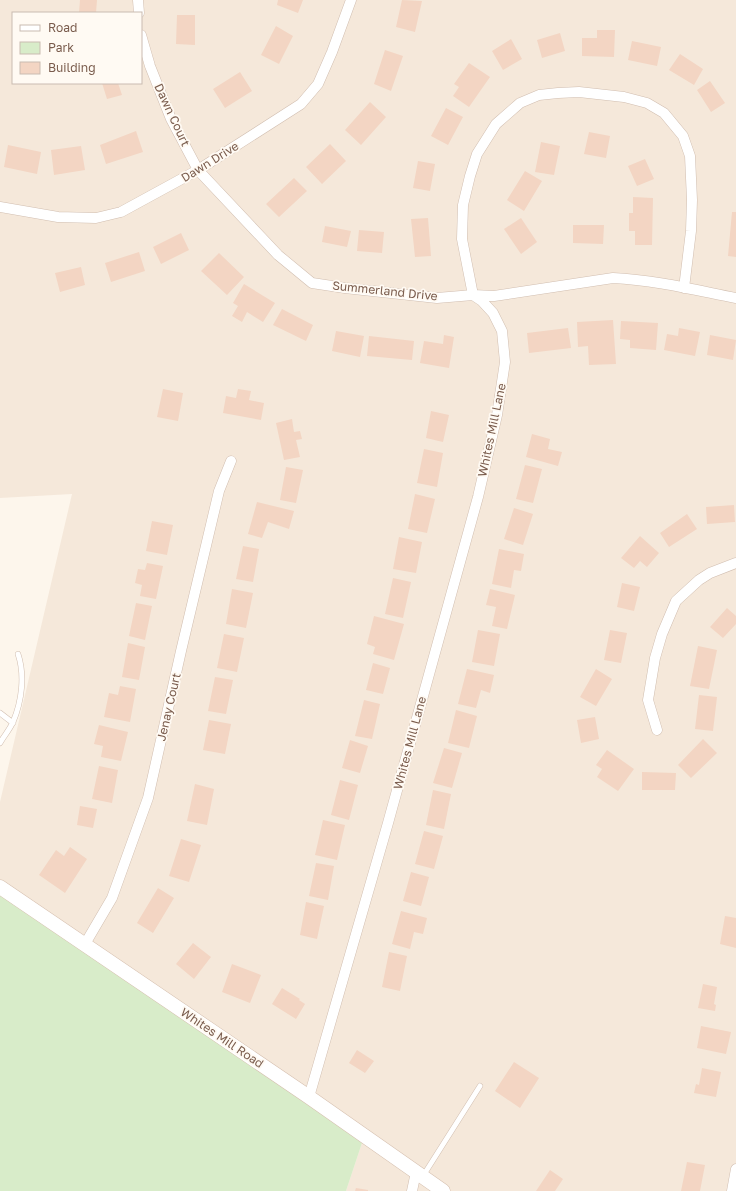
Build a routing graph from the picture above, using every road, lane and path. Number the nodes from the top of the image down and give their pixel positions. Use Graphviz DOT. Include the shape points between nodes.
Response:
graph roads {
  1 [pos="138,0"];
  2 [pos="351,0"];
  3 [pos="139,12"];
  4 [pos="142,38"];
  5 [pos="198,170"];
  6 [pos="0,207"];
  7 [pos="684,288"];
  8 [pos="473,295"];
  9 [pos="736,298"];
  10 [pos="231,461"];
  11 [pos="736,563"];
  12 [pos="18,654"];
  13 [pos="0,713"];
  14 [pos="13,723"];
  15 [pos="658,730"];
  16 [pos="0,744"];
  17 [pos="0,887"];
  18 [pos="85,944"];
  19 [pos="480,1086"];
  20 [pos="309,1097"];
  21 [pos="736,1169"];
  22 [pos="419,1174"];
  23 [pos="412,1191"];
  24 [pos="443,1191"];
  25 [pos="732,1191"];
  1 -- 3 [label="street"];
  2 -- 5 [label="street, Dawn Drive" via="318,84 301,104"];
  4 -- 5 [label="street, Dawn Court" via="171,119"];
  5 -- 6 [label="street, Dawn Drive" via="121,212 96,218 58,217"];
  5 -- 8 [label="street, Summerland Drive" via="278,255 312,283 438,298"];
  7 -- 8 [label="street, Summerland Drive" via="613,278 494,296"];
  7 -- 8 [label="street" via="692,200 690,156 683,136 664,112 648,103 624,97 572,92 539,95 520,103 496,124 477,154 464,206 462,239"];
  7 -- 9 [label="street, Summerland Drive"];
  8 -- 20 [label="street, Whites Mill Lane" via="492,313 502,331 505,362 497,416 478,497"];
  10 -- 18 [label="street, Jenay Court" via="219,491 148,798 112,898"];
  11 -- 15 [label="street" via="710,573 676,601 655,658 648,700"];
  12 -- 14 [label="lane" via="21,665 21,689 19,707"];
  13 -- 14 [label="lane"];
  14 -- 16 [label="lane"];
  17 -- 18 [label="street, Whites Mill Road"];
  18 -- 20 [label="street, Whites Mill Road"];
  19 -- 22 [label="lane"];
  20 -- 22 [label="street, Whites Mill Road"];
  21 -- 25 [label="street"];
  22 -- 23 [label="street"];
  22 -- 24 [label="street, Whites Mill Road"];
}
